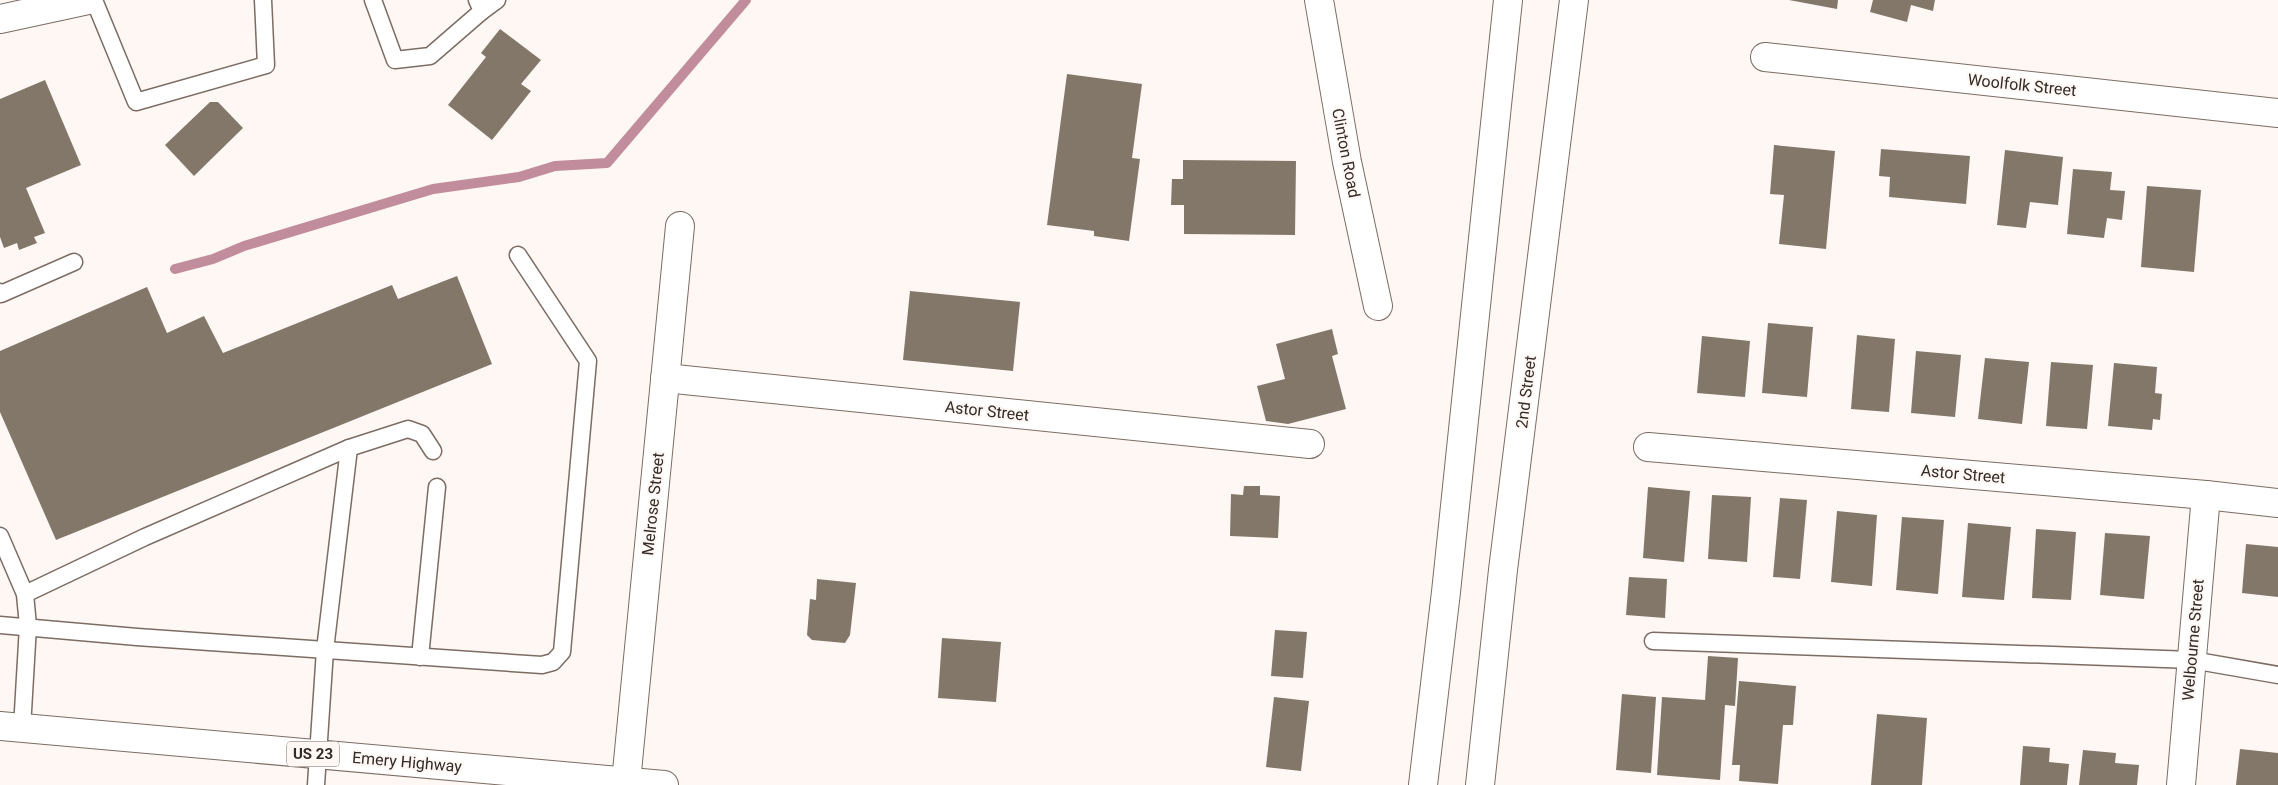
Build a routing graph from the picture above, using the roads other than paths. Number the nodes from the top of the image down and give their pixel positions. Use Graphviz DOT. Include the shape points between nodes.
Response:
graph roads {
  1 [pos="88,0"];
  2 [pos="94,0"];
  3 [pos="263,0"];
  4 [pos="373,0"];
  5 [pos="496,0"];
  6 [pos="1319,0"];
  7 [pos="1508,0"];
  8 [pos="1574,0"];
  9 [pos="479,6"];
  10 [pos="0,19"];
  11 [pos="1765,57"];
  12 [pos="2278,113"];
  13 [pos="680,226"];
  14 [pos="518,255"];
  15 [pos="74,262"];
  16 [pos="0,292"];
  17 [pos="1378,306"];
  18 [pos="665,378"];
  19 [pos="1310,444"];
  20 [pos="1648,447"];
  21 [pos="349,448"];
  22 [pos="433,451"];
  23 [pos="437,487"];
  24 [pos="2206,494"];
  25 [pos="2278,503"];
  26 [pos="0,536"];
  27 [pos="25,594"];
  28 [pos="0,625"];
  29 [pos="28,626"];
  30 [pos="1653,641"];
  31 [pos="325,650"];
  32 [pos="420,657"];
  33 [pos="2192,660"];
  34 [pos="2278,675"];
  35 [pos="11,727"];
  36 [pos="318,754"];
  37 [pos="626,782"];
  38 [pos="316,785"];
  39 [pos="664,785"];
  40 [pos="1423,785"];
  41 [pos="1480,785"];
  42 [pos="2181,785"];
  1 -- 10 [label="main road"];
  2 -- 3 [label="lane" via="136,102 266,65"];
  4 -- 9 [label="lane" via="395,60 430,56"];
  5 -- 9 [label="lane"];
  6 -- 17 [label="main road, Clinton Road" via="1347,162"];
  7 -- 40 [label="main road"];
  8 -- 41 [label="main road, 2nd Street" via="1503,570"];
  11 -- 12 [label="main road, Woolfolk Street"];
  13 -- 18 [label="main road, Melrose Street"];
  14 -- 32 [label="lane" via="588,361 562,652 553,662 542,665"];
  15 -- 16 [label="lane"];
  18 -- 19 [label="main road, Astor Street"];
  18 -- 37 [label="main road, Melrose Street"];
  20 -- 24 [label="main road, Astor Street"];
  21 -- 22 [label="lane" via="408,429 422,434"];
  21 -- 27 [label="lane" via="145,537"];
  21 -- 31 [label="lane"];
  23 -- 32 [label="lane"];
  24 -- 25 [label="main road, Astor Street"];
  24 -- 33 [label="main road, Welbourne Street"];
  26 -- 27 [label="lane"];
  27 -- 29 [label="lane"];
  28 -- 29 [label="lane"];
  29 -- 31 [label="lane"];
  29 -- 35 [label="lane"];
  30 -- 33 [label="lane"];
  31 -- 32 [label="lane"];
  31 -- 36 [label="lane"];
  33 -- 34 [label="lane"];
  33 -- 42 [label="main road, Welbourne Street"];
  35 -- 36 [label="main road, Emery Highway / US 23"];
  36 -- 37 [label="main road, Emery Highway / US 23"];
  36 -- 38 [label="lane"];
  37 -- 39 [label="main road, Emery Highway / US 23"];
}
